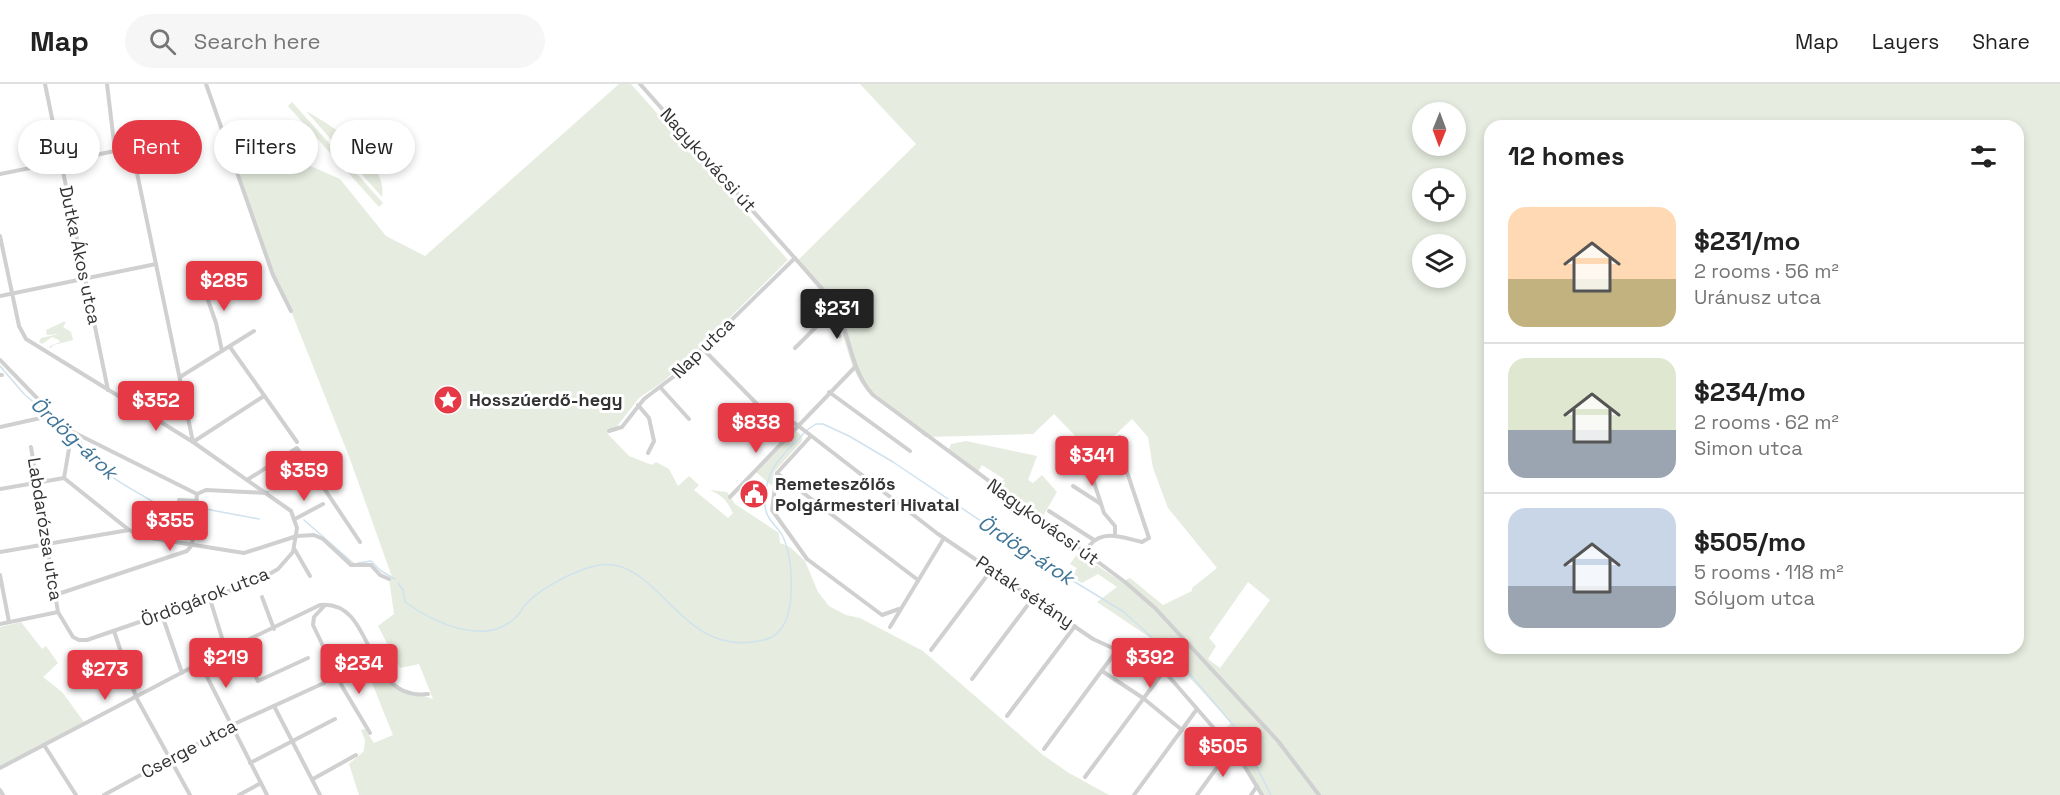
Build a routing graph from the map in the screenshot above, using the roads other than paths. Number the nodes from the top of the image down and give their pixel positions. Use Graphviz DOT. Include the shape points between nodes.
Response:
graph roads {
  1 [pos="45,84"];
  2 [pos="107,84"];
  3 [pos="206,84"];
  4 [pos="640,84"];
  5 [pos="52,120"];
  6 [pos="100,154"];
  7 [pos="18,170"];
  8 [pos="0,174"];
  9 [pos="63,174"];
  10 [pos="137,174"];
  11 [pos="0,236"];
  12 [pos="795,258"];
  13 [pos="156,264"];
  14 [pos="85,278"];
  15 [pos="201,280"];
  16 [pos="809,292"];
  17 [pos="12,293"];
  18 [pos="0,296"];
  19 [pos="836,307"];
  20 [pos="291,311"];
  21 [pos="831,311"];
  22 [pos="254,331"];
  23 [pos="839,336"];
  24 [pos="230,347"];
  25 [pos="795,348"];
  26 [pos="703,349"];
  27 [pos="222,351"];
  28 [pos="0,360"];
  29 [pos="856,366"];
  30 [pos="180,377"];
  31 [pos="660,387"];
  32 [pos="108,390"];
  33 [pos="828,392"];
  34 [pos="264,396"];
  35 [pos="638,405"];
  36 [pos="45,417"];
  37 [pos="689,419"];
  38 [pos="0,427"];
  39 [pos="798,427"];
  40 [pos="609,431"];
  41 [pos="810,437"];
  42 [pos="193,442"];
  43 [pos="297,442"];
  44 [pos="70,443"];
  45 [pos="31,447"];
  46 [pos="910,451"];
  47 [pos="648,453"];
  48 [pos="1124,463"];
  49 [pos="1089,467"];
  50 [pos="777,473"];
  51 [pos="64,478"];
  52 [pos="248,480"];
  53 [pos="36,483"];
  54 [pos="1073,486"];
  55 [pos="0,489"];
  56 [pos="268,493"];
  57 [pos="197,494"];
  58 [pos="730,497"];
  59 [pos="178,500"];
  60 [pos="198,503"];
  61 [pos="323,504"];
  62 [pos="1102,504"];
  63 [pos="1049,511"];
  64 [pos="295,519"];
  65 [pos="129,530"];
  66 [pos="297,536"];
  67 [pos="1115,536"];
  68 [pos="944,538"];
  69 [pos="1094,540"];
  70 [pos="360,542"];
  71 [pos="46,544"];
  72 [pos="192,545"];
  73 [pos="1090,545"];
  74 [pos="294,549"];
  75 [pos="0,552"];
  76 [pos="992,569"];
  77 [pos="0,575"];
  78 [pos="310,576"];
  79 [pos="389,579"];
  80 [pos="918,580"];
  81 [pos="56,595"];
  82 [pos="262,597"];
  83 [pos="1033,597"];
  84 [pos="210,599"];
  85 [pos="326,604"];
  86 [pos="899,609"];
  87 [pos="58,612"];
  88 [pos="162,615"];
  89 [pos="9,622"];
  90 [pos="0,624"];
  91 [pos="1074,626"];
  92 [pos="890,627"];
  93 [pos="274,629"];
  94 [pos="114,631"];
  95 [pos="240,645"];
  96 [pos="1189,645"];
  97 [pos="931,650"];
  98 [pos="1117,650"];
  99 [pos="226,651"];
  100 [pos="308,658"];
  101 [pos="200,663"];
  102 [pos="1102,671"];
  103 [pos="1164,671"];
  104 [pos="182,673"];
  105 [pos="972,679"];
  106 [pos="324,683"];
  107 [pos="428,694"];
  108 [pos="136,697"];
  109 [pos="1143,698"];
  110 [pos="274,706"];
  111 [pos="1197,709"];
  112 [pos="1007,716"];
  113 [pos="335,719"];
  114 [pos="232,725"];
  115 [pos="1182,730"];
  116 [pos="370,733"];
  117 [pos="292,741"];
  118 [pos="44,745"];
  119 [pos="1231,748"];
  120 [pos="1044,749"];
  121 [pos="356,756"];
  122 [pos="170,760"];
  123 [pos="250,763"];
  124 [pos="0,768"];
  125 [pos="1085,777"];
  126 [pos="313,779"];
  127 [pos="261,783"];
  128 [pos="1257,785"];
  129 [pos="0,790"];
  130 [pos="3,795"];
  131 [pos="76,795"];
  132 [pos="104,795"];
  133 [pos="190,795"];
  134 [pos="239,795"];
  135 [pos="267,795"];
  136 [pos="320,795"];
  137 [pos="1134,795"];
  138 [pos="1197,795"];
  139 [pos="1251,795"];
  140 [pos="1262,795"];
  141 [pos="1319,795"];
  1 -- 5 [label="street, Dutka Ákos utca"];
  2 -- 6 [label="street" via="115,151"];
  3 -- 20 [label="street" via="273,276"];
  4 -- 12 [label="street, Nagykovácsi út"];
  7 -- 8 [label="street"];
  9 -- 14 [label="street, Dutka Ákos utca"];
  10 -- 13 [label="street"];
  11 -- 17 [label="street"];
  12 -- 19 [label="street, Nagykovácsi út"];
  12 -- 26 [label="street, Nap utca"];
  13 -- 14 [label="street"];
  13 -- 30 [label="street"];
  14 -- 17 [label="street"];
  14 -- 32 [label="street, Dutka Ákos utca"];
  15 -- 27 [label="street"];
  16 -- 21 [label="street"];
  17 -- 18 [label="street"];
  17 -- 32 [label="street" via="26,339"];
  19 -- 21 [label="street"];
  19 -- 29 [label="street, Nagykovácsi út"];
  21 -- 23 [label="street"];
  21 -- 25 [label="street"];
  22 -- 24 [label="street"];
  24 -- 27 [label="street"];
  24 -- 34 [label="street"];
  26 -- 31 [label="street, Nap utca"];
  26 -- 39 [label="street, Patak sétány" via="758,405"];
  27 -- 30 [label="street"];
  28 -- 57 [label="street" via="67,429"];
  29 -- 33 [label="street"];
  29 -- 96 [label="street, Nagykovácsi út" via="873,395 1125,582"];
  30 -- 42 [label="street"];
  31 -- 35 [label="street, Nap utca"];
  31 -- 37 [label="street"];
  32 -- 42 [label="street"];
  33 -- 39 [label="street"];
  33 -- 46 [label="street"];
  34 -- 42 [label="street"];
  34 -- 43 [label="street"];
  35 -- 40 [label="street, Nap utca" via="620,429"];
  35 -- 47 [label="street" via="649,418 654,441"];
  36 -- 38 [label="street"];
  39 -- 41 [label="street, Patak sétány"];
  39 -- 58 [label="street"];
  41 -- 50 [label="street"];
  41 -- 68 [label="street, Patak sétány"];
  42 -- 52 [label="street"];
  44 -- 51 [label="street"];
  45 -- 53 [label="street, Labdarózsa utca"];
  48 -- 48 [label="street" via="1122,438 1119,437 1116,441"];
  48 -- 67 [label="street" via="1149,538 1142,542"];
  49 -- 62 [label="street"];
  50 -- 80 [label="street"];
  50 -- 86 [label="street" via="771,504 774,513 809,561 882,615"];
  51 -- 53 [label="street"];
  51 -- 65 [label="street"];
  52 -- 56 [label="street"];
  52 -- 70 [label="street" via="297,448"];
  53 -- 55 [label="street"];
  53 -- 71 [label="street, Labdarózsa utca"];
  54 -- 62 [label="street"];
  56 -- 57 [label="street" via="206,490"];
  56 -- 64 [label="street" via="285,505"];
  57 -- 60 [label="street"];
  59 -- 60 [label="street"];
  60 -- 72 [label="street"];
  61 -- 64 [label="street"];
  62 -- 67 [label="street" via="1115,526"];
  63 -- 69 [label="street"];
  64 -- 66 [label="street, Ördögárok utca"];
  65 -- 71 [label="street"];
  65 -- 72 [label="street" via="144,537"];
  66 -- 72 [label="street" via="244,553"];
  66 -- 74 [label="street, Ördögárok utca"];
  66 -- 79 [label="street" via="318,536 351,565 369,565"];
  67 -- 69 [label="street"];
  68 -- 76 [label="street, Patak sétány"];
  68 -- 80 [label="street"];
  69 -- 73 [label="street"];
  71 -- 75 [label="street"];
  71 -- 81 [label="street, Labdarózsa utca"];
  72 -- 81 [label="street" via="187,551"];
  74 -- 78 [label="street"];
  74 -- 84 [label="street, Ördögárok utca" via="268,576"];
  76 -- 83 [label="street, Patak sétány"];
  76 -- 97 [label="street"];
  77 -- 89 [label="street"];
  80 -- 86 [label="street"];
  81 -- 87 [label="street, Labdarózsa utca"];
  82 -- 93 [label="street"];
  83 -- 91 [label="street, Patak sétány"];
  83 -- 105 [label="street"];
  84 -- 88 [label="street, Ördögárok utca"];
  84 -- 99 [label="street"];
  85 -- 93 [label="street"];
  85 -- 107 [label="street" via="356,620 379,669 394,684 415,696"];
  85 -- 116 [label="street" via="314,617 313,625"];
  86 -- 92 [label="street"];
  87 -- 89 [label="street"];
  87 -- 94 [label="street, Ördögárok utca" via="79,640"];
  88 -- 94 [label="street, Ördögárok utca"];
  88 -- 104 [label="street"];
  89 -- 90 [label="street"];
  91 -- 98 [label="street, Patak sétány"];
  91 -- 112 [label="street"];
  93 -- 95 [label="street"];
  94 -- 108 [label="street"];
  95 -- 99 [label="street"];
  95 -- 100 [label="street" via="258,681"];
  96 -- 103 [label="street"];
  96 -- 141 [label="street, Nagykovácsi út" via="1278,741"];
  98 -- 102 [label="street"];
  98 -- 103 [label="street, Patak sétány"];
  99 -- 101 [label="street"];
  101 -- 104 [label="street"];
  101 -- 114 [label="street"];
  102 -- 109 [label="street"];
  102 -- 120 [label="street"];
  103 -- 109 [label="street"];
  103 -- 111 [label="street, Patak sétány"];
  104 -- 108 [label="street"];
  106 -- 110 [label="street, Cserge utca"];
  108 -- 118 [label="street"];
  108 -- 122 [label="street"];
  109 -- 115 [label="street"];
  109 -- 125 [label="street"];
  110 -- 114 [label="street, Cserge utca"];
  110 -- 117 [label="street"];
  111 -- 115 [label="street"];
  111 -- 119 [label="street, Patak sétány"];
  113 -- 117 [label="street"];
  114 -- 122 [label="street, Cserge utca"];
  114 -- 123 [label="street"];
  115 -- 137 [label="street"];
  117 -- 123 [label="street"];
  117 -- 126 [label="street"];
  118 -- 124 [label="street"];
  118 -- 131 [label="street"];
  119 -- 128 [label="street, Patak sétány"];
  119 -- 138 [label="street"];
  121 -- 126 [label="street"];
  122 -- 132 [label="street, Cserge utca"];
  122 -- 133 [label="street"];
  123 -- 127 [label="street"];
  126 -- 136 [label="street"];
  127 -- 134 [label="street"];
  127 -- 135 [label="street"];
  128 -- 139 [label="street"];
  128 -- 140 [label="street, Patak sétány"];
  129 -- 130 [label="street"];
}
